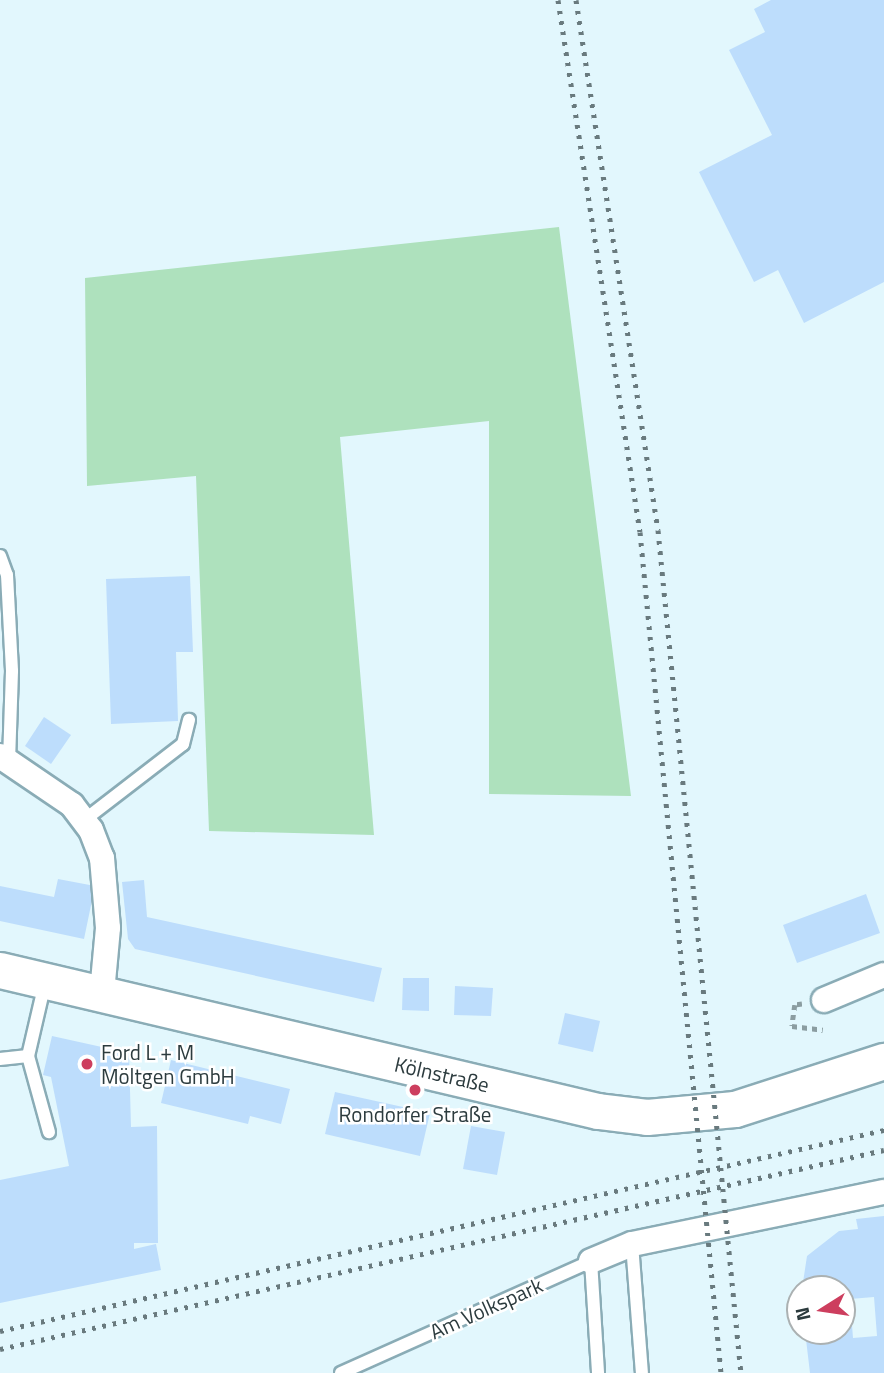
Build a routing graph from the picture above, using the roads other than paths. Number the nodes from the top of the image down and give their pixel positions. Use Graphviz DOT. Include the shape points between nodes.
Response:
graph roads {
  1 [pos="0,556"];
  2 [pos="189,720"];
  3 [pos="4,759"];
  4 [pos="83,821"];
  5 [pos="0,970"];
  6 [pos="884,975"];
  7 [pos="46,981"];
  8 [pos="102,993"];
  9 [pos="824,1000"];
  10 [pos="28,1056"];
  11 [pos="0,1059"];
  12 [pos="884,1062"];
  13 [pos="49,1132"];
  14 [pos="884,1192"];
  15 [pos="632,1244"];
  16 [pos="591,1261"];
  17 [pos="341,1373"];
  18 [pos="598,1373"];
  19 [pos="642,1373"];
  1 -- 3 [label="lane" via="7,575 12,671"];
  2 -- 4 [label="lane" via="183,744"];
  3 -- 4 [label="street" via="72,805"];
  4 -- 8 [label="street" via="102,858 108,928"];
  5 -- 7 [label="main road, Kölnstraße"];
  6 -- 9 [label="street"];
  7 -- 8 [label="main road, Kölnstraße"];
  7 -- 10 [label="lane"];
  8 -- 12 [label="main road, Kölnstraße" via="572,1105 647,1117 735,1109"];
  10 -- 11 [label="lane"];
  10 -- 13 [label="lane"];
  14 -- 15 [label="street, Am Volkspark"];
  15 -- 16 [label="street, Am Volkspark"];
  15 -- 19 [label="lane"];
  16 -- 17 [label="lane, Am Volkspark"];
  16 -- 18 [label="lane"];
}
